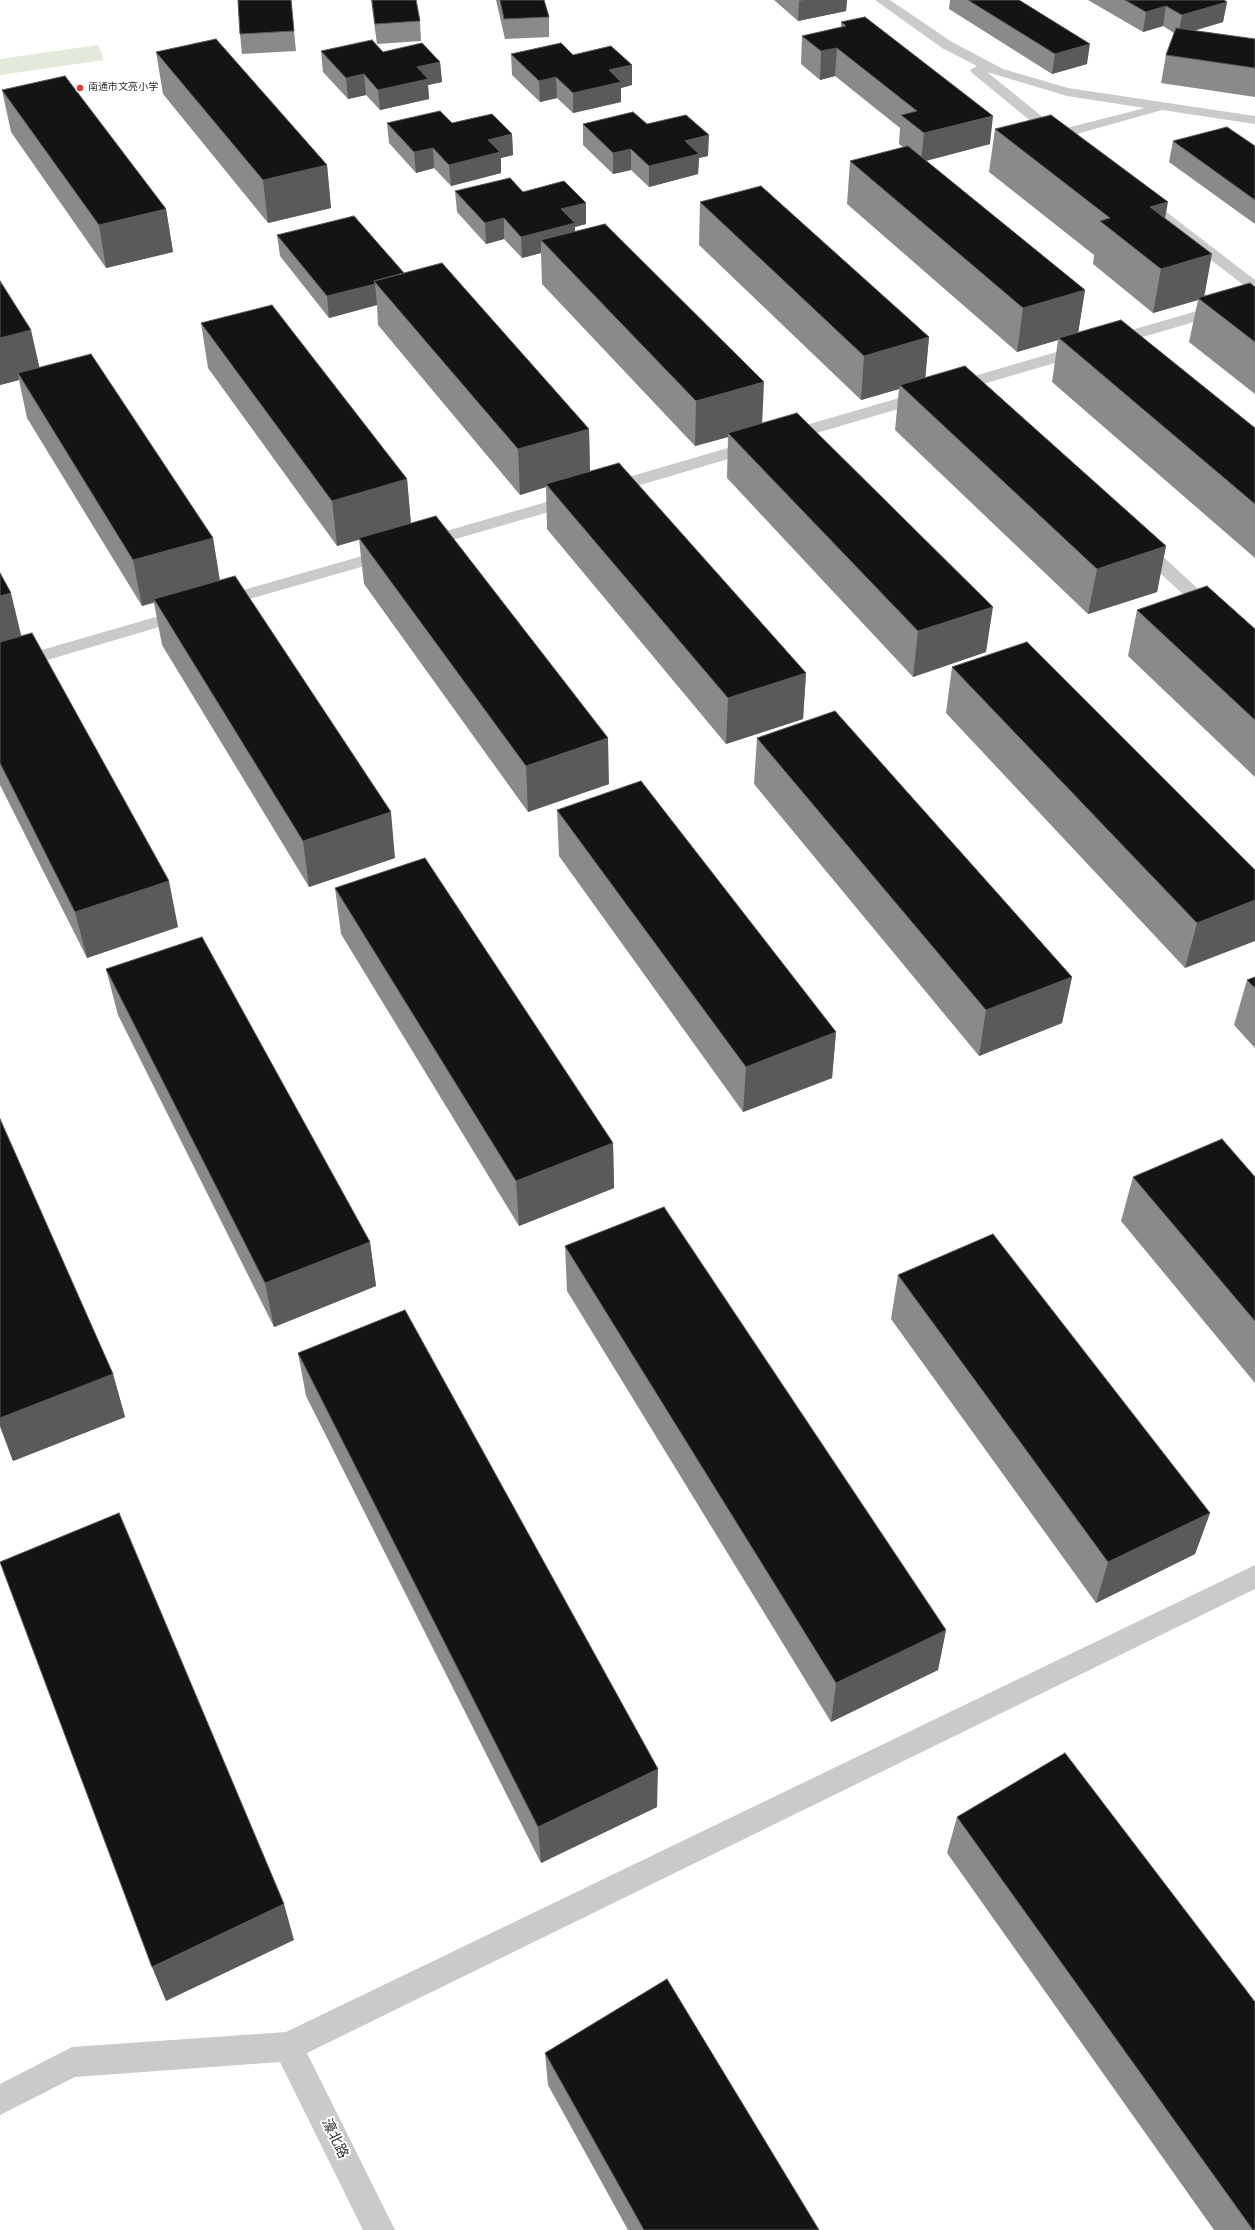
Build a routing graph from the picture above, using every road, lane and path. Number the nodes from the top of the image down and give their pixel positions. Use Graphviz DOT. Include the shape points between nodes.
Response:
graph roads {
  1 [pos="881,0"];
  2 [pos="947,45"];
  3 [pos="1164,107"];
  4 [pos="1255,120"];
  5 [pos="1056,135"];
  6 [pos="1069,144"];
  7 [pos="1131,192"];
  8 [pos="1255,287"];
  9 [pos="1255,299"];
  10 [pos="1127,534"];
  11 [pos="1255,651"];
  12 [pos="0,668"];
  13 [pos="1255,1576"];
  14 [pos="288,2047"];
  15 [pos="0,2100"];
  16 [pos="379,2230"];
  1 -- 2 [label="street"];
  2 -- 3 [label="street" via="998,72 1067,92"];
  2 -- 5 [label="street"];
  3 -- 4 [label="street"];
  3 -- 5 [label="street"];
  5 -- 6 [label="street"];
  7 -- 8 [label="street"];
  9 -- 12 [label="street" via="970,389"];
  10 -- 11 [label="street"];
  13 -- 14 [label="street"];
  14 -- 15 [label="street" via="72,2062"];
  14 -- 16 [label="street, 濠北路"];
}
